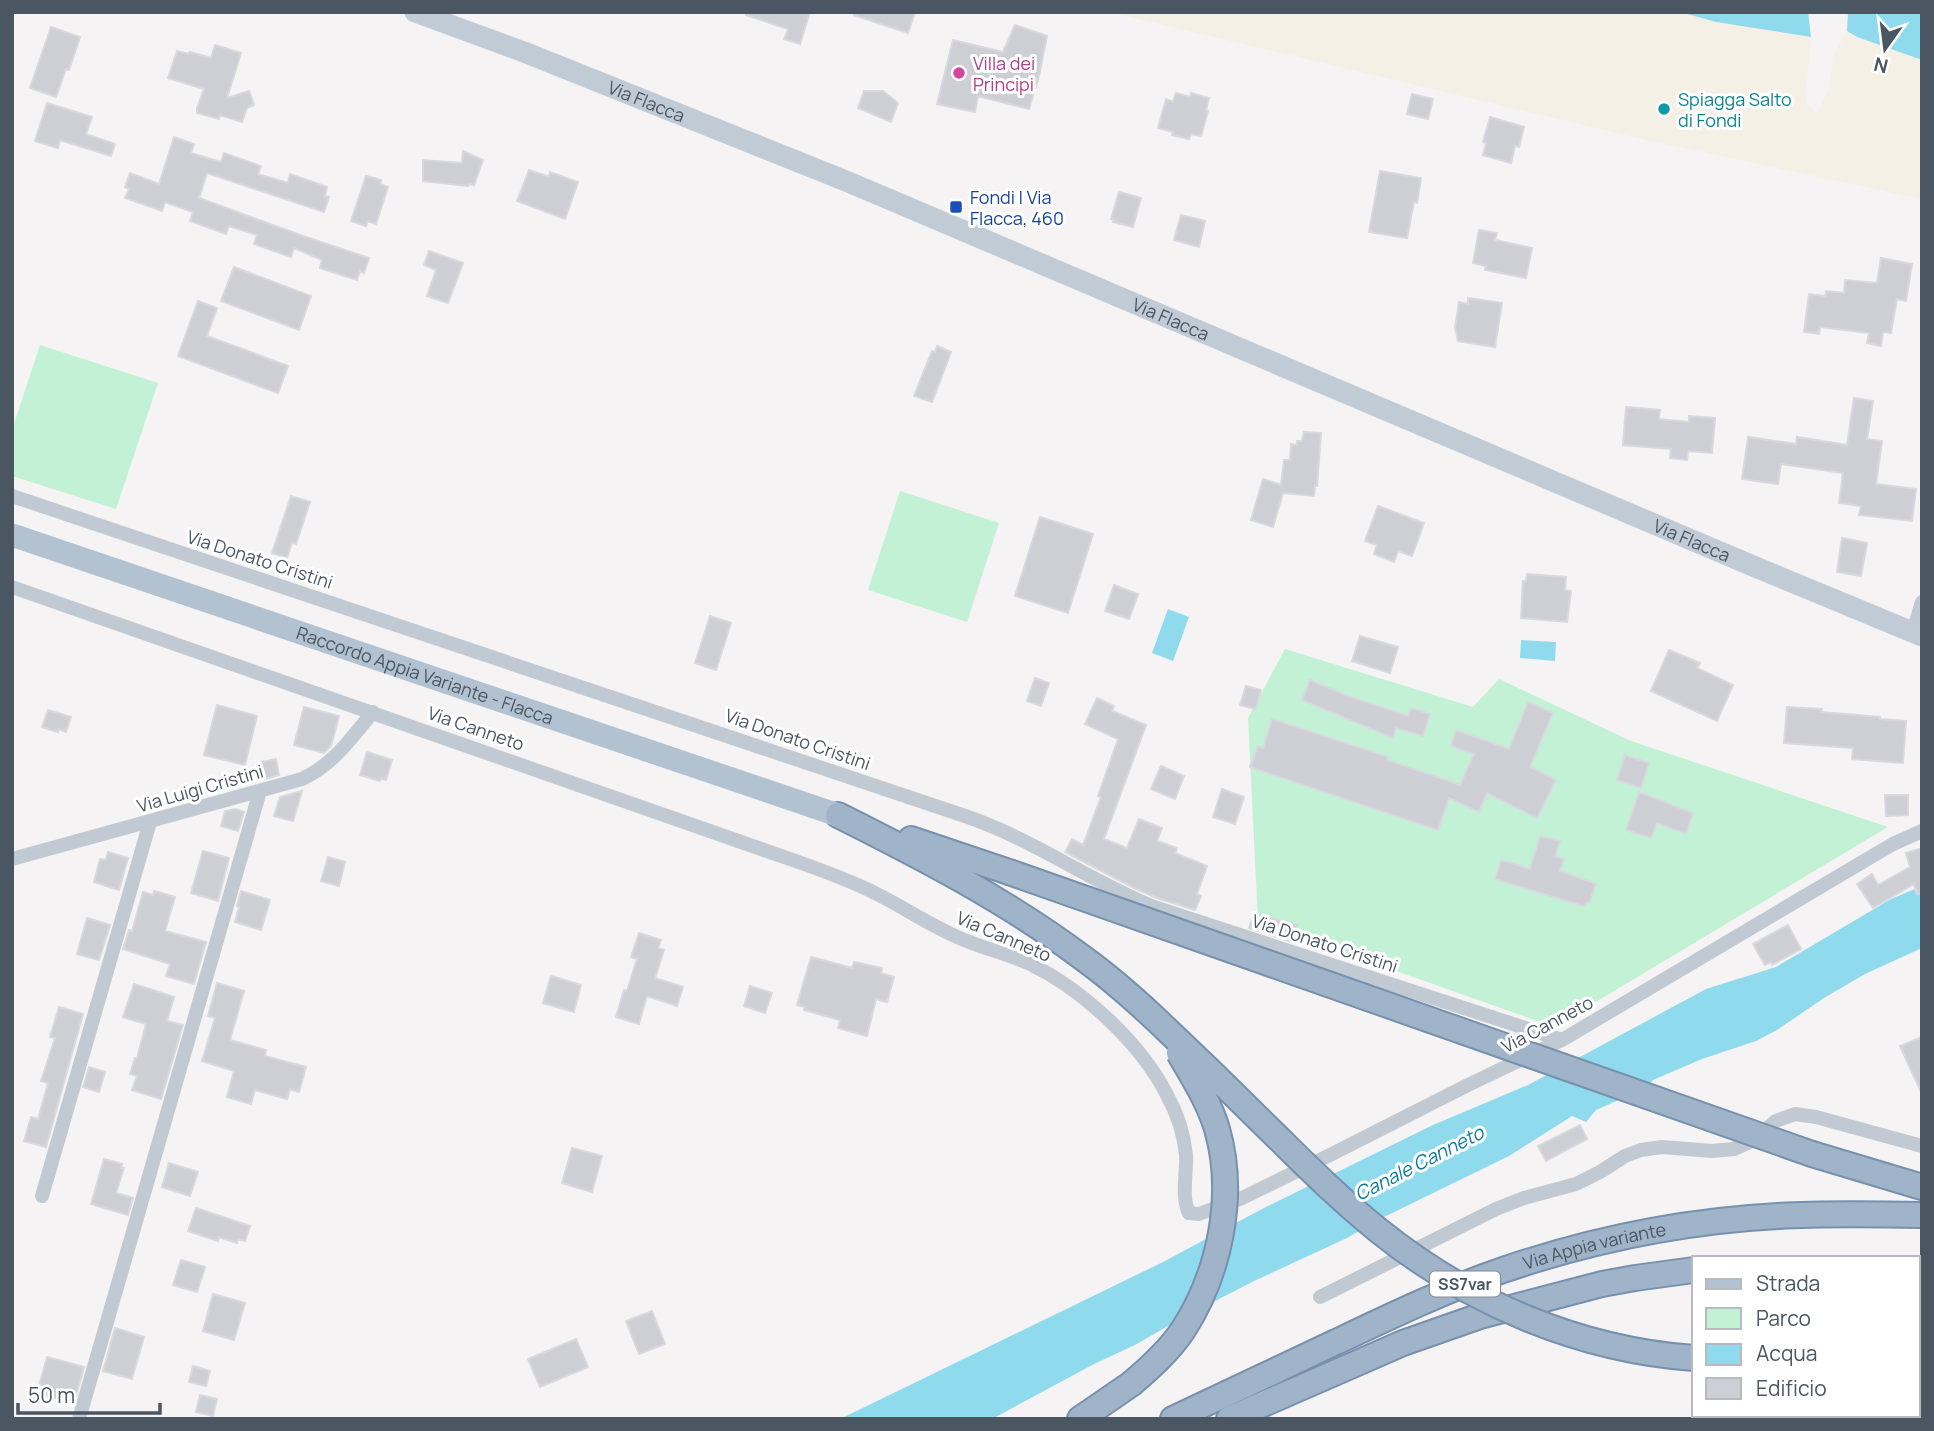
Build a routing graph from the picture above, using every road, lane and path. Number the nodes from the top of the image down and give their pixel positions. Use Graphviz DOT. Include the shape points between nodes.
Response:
graph roads {
  1 [pos="415,12"];
  2 [pos="12,496"];
  3 [pos="12,535"];
  4 [pos="12,587"];
  5 [pos="1922,603"];
  6 [pos="1917,634"];
  7 [pos="373,712"];
  8 [pos="260,791"];
  9 [pos="838,815"];
  10 [pos="150,822"];
  11 [pos="1922,831"];
  12 [pos="12,859"];
  13 [pos="1165,1028"];
  14 [pos="1562,1040"];
  15 [pos="1922,1146"];
  16 [pos="1922,1187"];
  17 [pos="42,1196"];
  18 [pos="1922,1215"];
  19 [pos="1692,1270"];
  20 [pos="1320,1297"];
  21 [pos="1692,1358"];
  22 [pos="79,1419"];
  23 [pos="1080,1419"];
  24 [pos="1173,1419"];
  25 [pos="1229,1419"];
  1 -- 6 [label="main road, Via Flacca" via="846,181"];
  2 -- 14 [label="street, Via Donato Cristini" via="968,817 1154,907"];
  3 -- 9 [label="main road, Raccordo Appia Variante - Flacca"];
  4 -- 7 [label="street, Via Canneto"];
  5 -- 6 [label="street"];
  7 -- 8 [label="street, Via Luigi Cristini" via="321,768"];
  7 -- 14 [label="street, Via Canneto" via="825,871 962,940 1042,970 1112,1024 1161,1084 1182,1134 1189,1213 1240,1199"];
  8 -- 10 [label="street, Via Luigi Cristini"];
  8 -- 22 [label="street"];
  9 -- 13 [label="highway" via="924,859 1048,933"];
  9 -- 16 [label="highway, bridge" via="1812,1154"];
  10 -- 12 [label="street, Via Luigi Cristini"];
  10 -- 17 [label="street"];
  11 -- 14 [label="street, Via Canneto"];
  13 -- 21 [label="highway, bridge" via="1330,1189 1421,1262 1473,1292 1553,1328 1628,1349"];
  13 -- 23 [label="highway, bridge" via="1217,1129 1224,1208 1214,1261 1195,1308 1170,1347 1131,1384"];
  15 -- 20 [label="street" via="1795,1115 1776,1121 1734,1149 1641,1150 1576,1184 1496,1209"];
  18 -- 24 [label="highway, Via Appia variante / SS7var" via="1750,1218 1649,1232 1566,1251 1416,1304"];
  19 -- 25 [label="highway, SS7var" via="1602,1284 1469,1319"];
}
